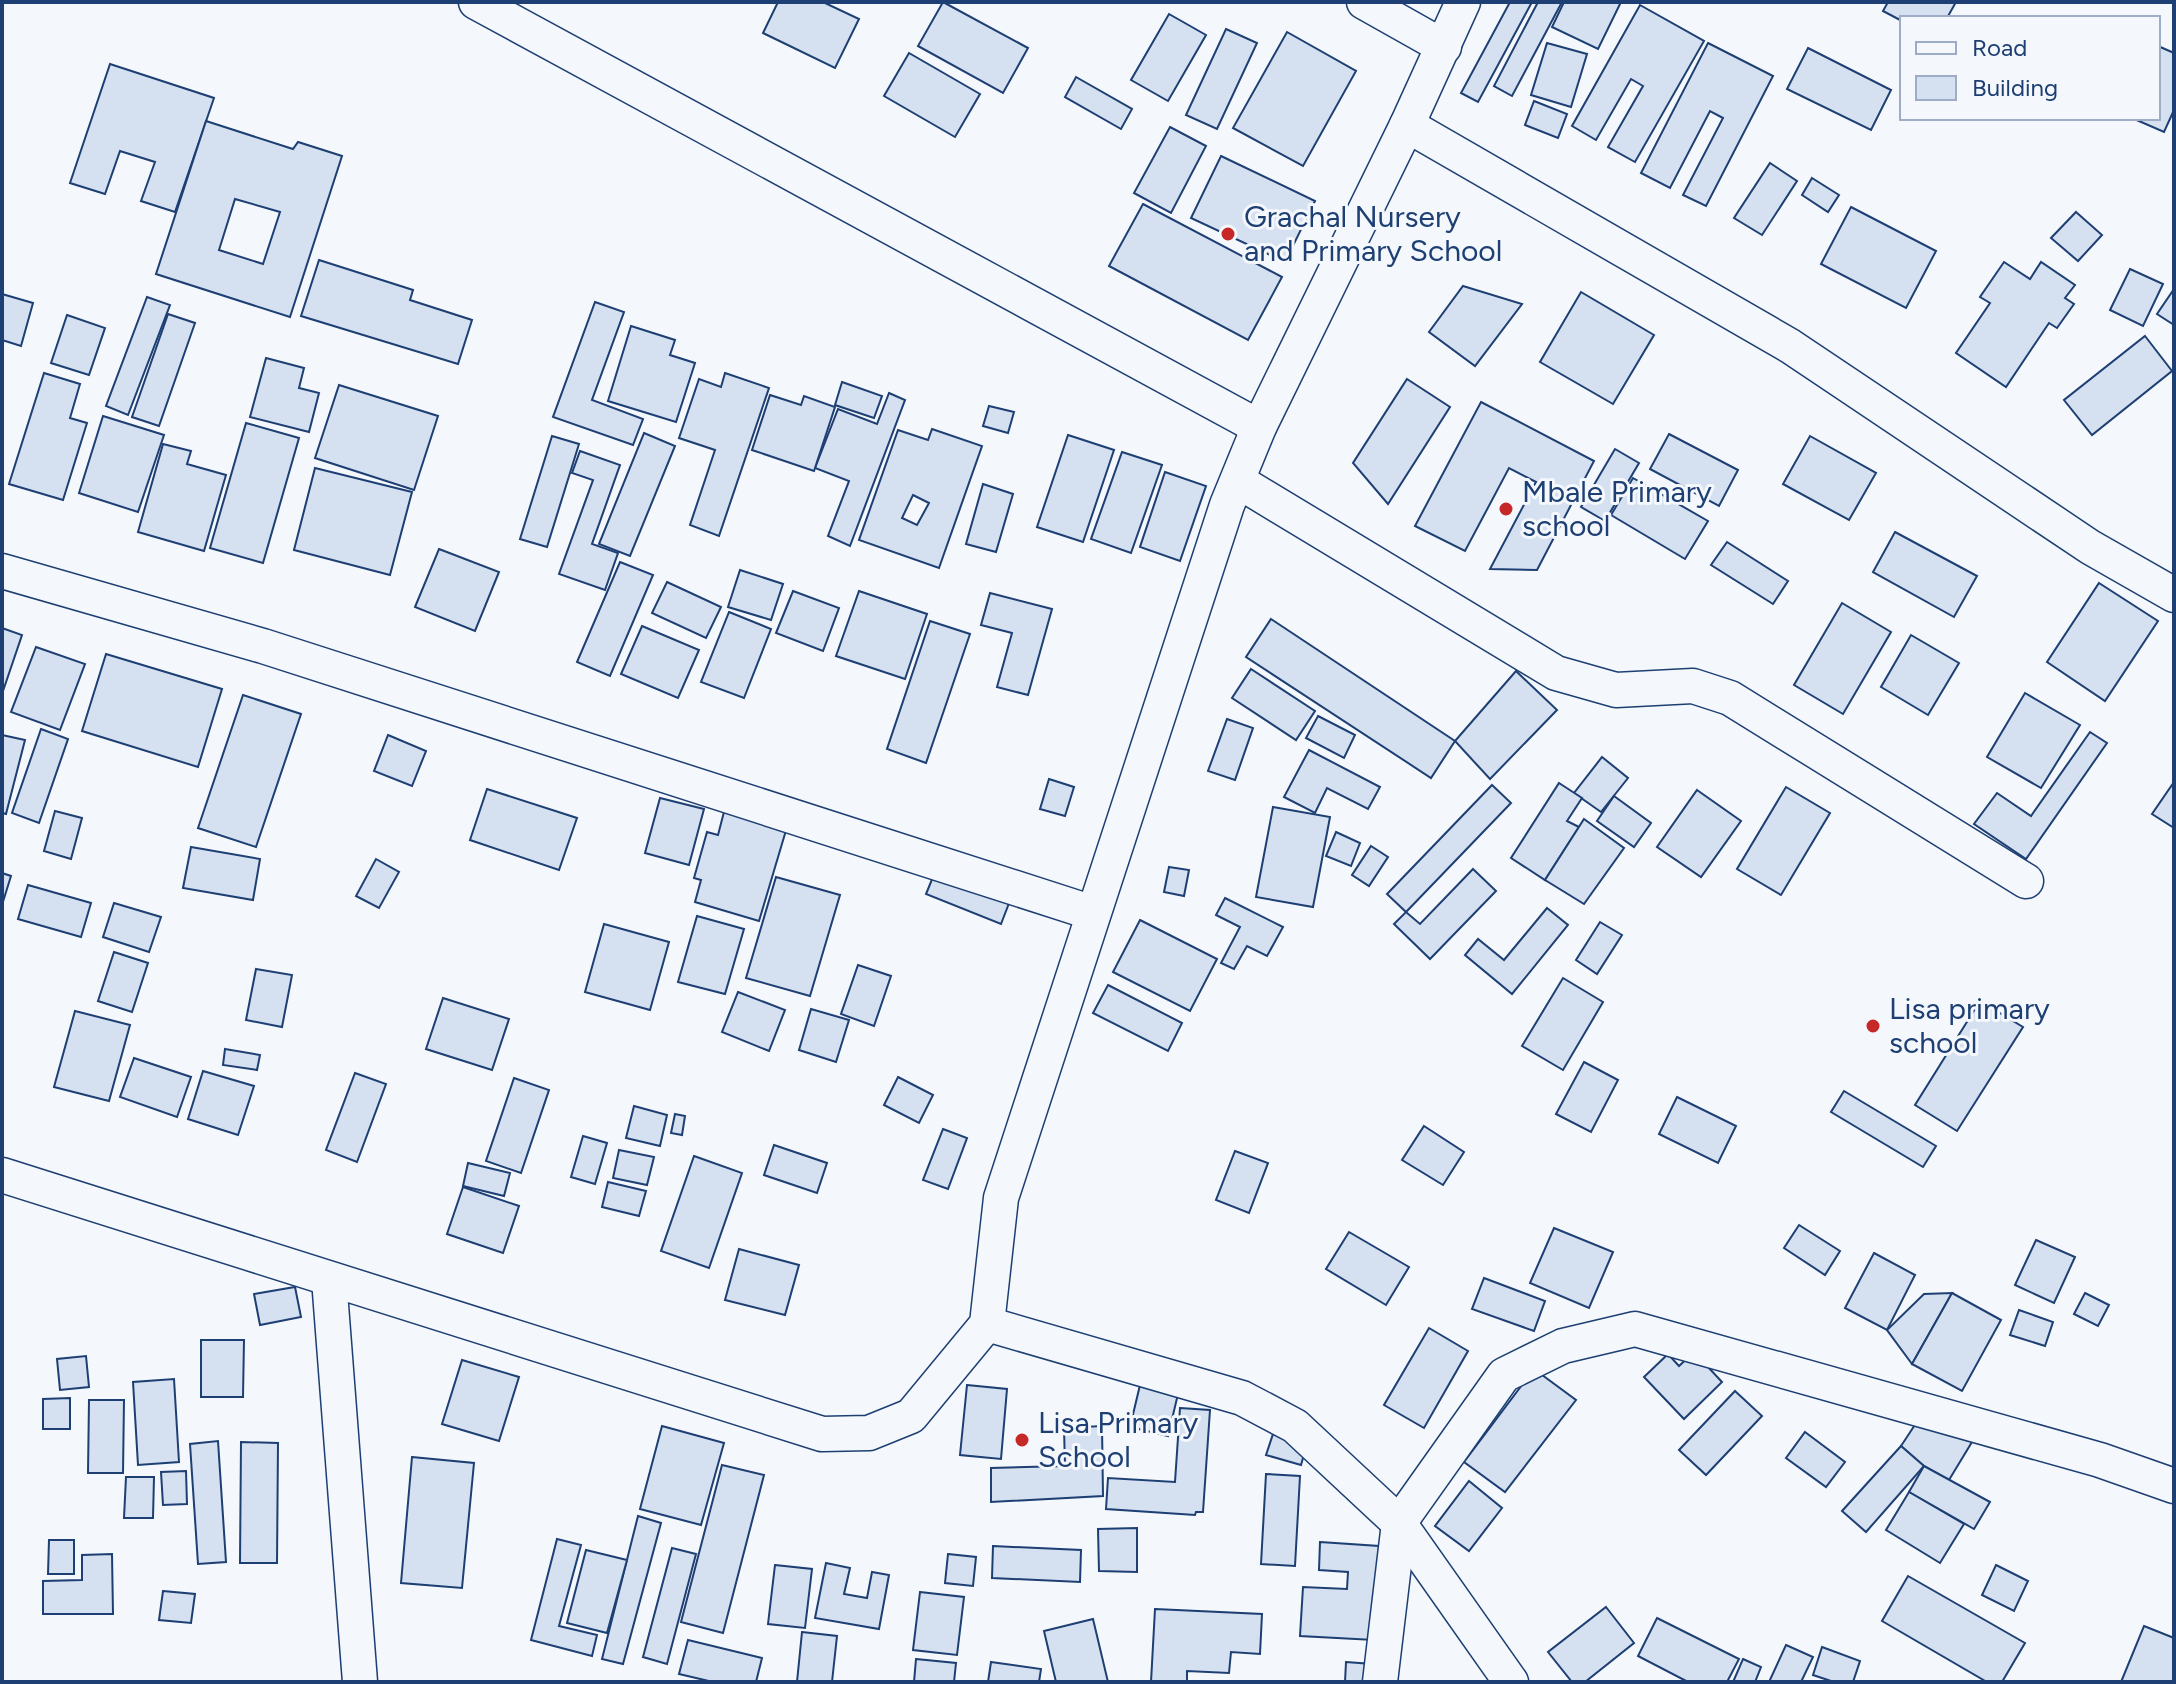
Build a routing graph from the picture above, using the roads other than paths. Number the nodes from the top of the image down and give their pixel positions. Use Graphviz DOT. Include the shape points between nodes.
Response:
graph roads {
  1 [pos="476,2"];
  2 [pos="1364,2"];
  3 [pos="1463,2"];
  4 [pos="1444,47"];
  5 [pos="1407,125"];
  6 [pos="1259,427"];
  7 [pos="1238,481"];
  8 [pos="2,571"];
  9 [pos="2174,595"];
  10 [pos="2026,881"];
  11 [pos="1093,913"];
  12 [pos="2,1175"];
  13 [pos="329,1279"];
  14 [pos="987,1324"];
  15 [pos="2174,1486"];
  16 [pos="1399,1523"];
  17 [pos="360,1682"];
  18 [pos="1380,1682"];
  19 [pos="1511,1682"];
  1 -- 6 [label="street"];
  2 -- 4 [label="street"];
  3 -- 4 [label="street"];
  4 -- 5 [label="street"];
  5 -- 6 [label="street"];
  5 -- 9 [label="street" via="1790,346 2090,547"];
  6 -- 7 [label="street"];
  7 -- 10 [label="street" via="1556,673 1616,690 1693,686 1730,698"];
  7 -- 11 [label="street"];
  8 -- 11 [label="street" via="263,646"];
  11 -- 14 [label="street" via="1001,1198"];
  12 -- 13 [label="street"];
  13 -- 14 [label="street" via="822,1434 869,1433 911,1416"];
  13 -- 17 [label="street"];
  14 -- 16 [label="street" via="1242,1398 1295,1426"];
  15 -- 16 [label="street" via="2100,1460 1635,1329 1563,1346 1504,1375"];
  16 -- 18 [label="street"];
  16 -- 19 [label="street"];
}
